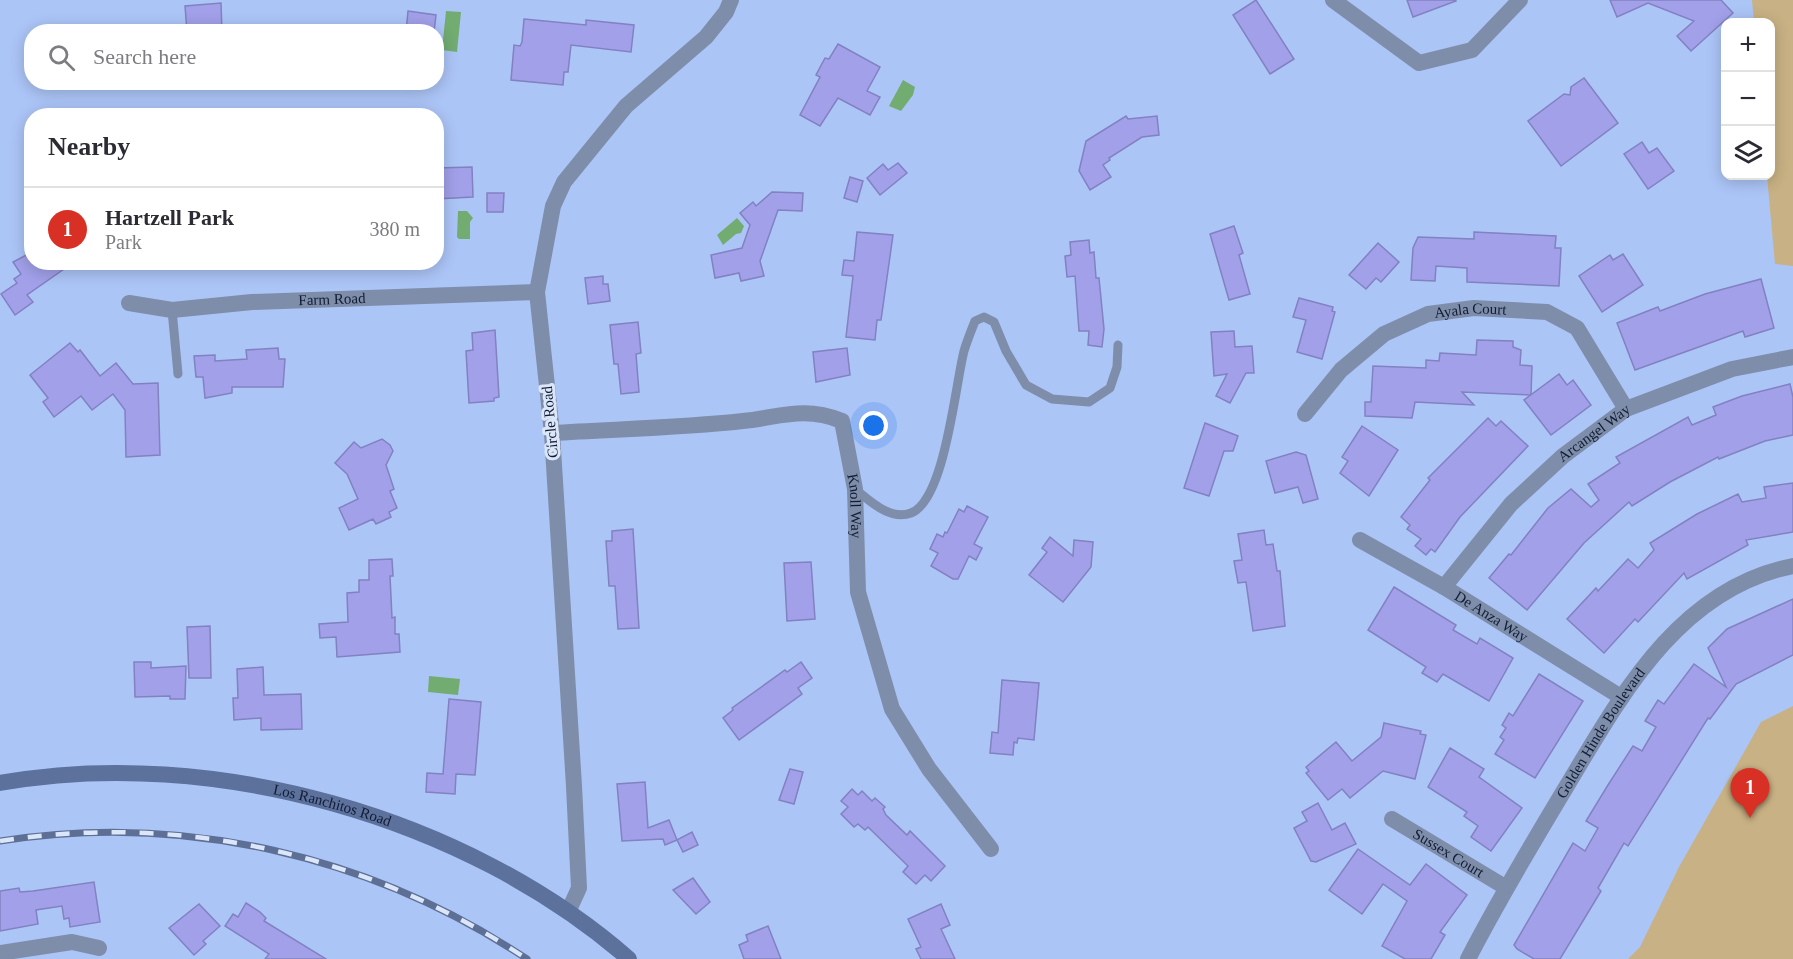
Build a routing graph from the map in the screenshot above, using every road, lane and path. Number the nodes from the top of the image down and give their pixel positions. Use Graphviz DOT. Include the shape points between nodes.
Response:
graph roads {
  1 [pos="730,0"];
  2 [pos="1333,0"];
  3 [pos="1520,0"];
  4 [pos="537,292"];
  5 [pos="129,303"];
  6 [pos="172,310"];
  7 [pos="1118,345"];
  8 [pos="1793,357"];
  9 [pos="178,374"];
  10 [pos="1626,409"];
  11 [pos="1305,414"];
  12 [pos="552,433"];
  13 [pos="855,489"];
  14 [pos="1360,540"];
  15 [pos="1793,566"];
  16 [pos="1444,587"];
  17 [pos="1621,697"];
  18 [pos="0,783"];
  19 [pos="1392,819"];
  20 [pos="991,849"];
  21 [pos="1505,887"];
  22 [pos="568,912"];
  23 [pos="99,948"];
  24 [pos="0,953"];
  25 [pos="628,959"];
  26 [pos="1468,959"];
  1 -- 4 [label="street, Circle Road" via="726,12 706,37 626,106 564,182 553,206"];
  2 -- 3 [label="street" via="1419,63 1472,50"];
  4 -- 6 [label="street, Farm Road" via="252,302"];
  4 -- 12 [label="street, Circle Road"];
  5 -- 6 [label="street, Farm Road"];
  6 -- 9 [label="lane"];
  7 -- 13 [label="lane" via="1117,367 1110,388 1089,402 1052,399 1026,386 994,322 984,317 975,321 964,351 941,463 928,499 910,513 892,513"];
  8 -- 10 [label="street, Arcangel Way" via="1732,369"];
  10 -- 11 [label="street, Ayala Court" via="1577,328 1547,312 1474,308 1428,314 1384,334 1341,370"];
  10 -- 16 [label="street, Arcangel Way" via="1563,456 1511,504"];
  12 -- 13 [label="street, Knoll Way" via="743,421 799,412 822,414 842,421"];
  12 -- 22 [label="street, Circle Road" via="579,888"];
  13 -- 20 [label="street, Knoll Way" via="858,592 892,709 929,769"];
  14 -- 16 [label="street, De Anza Way"];
  15 -- 17 [label="street, Golden Hinde Boulevard" via="1737,586 1698,610 1656,650"];
  16 -- 17 [label="street, De Anza Way"];
  17 -- 21 [label="street, Golden Hinde Boulevard"];
  18 -- 22 [label="main road, Los Ranchitos Road" via="69,775 130,774 201,779 336,804 434,838 503,872"];
  19 -- 21 [label="street, Sussex Court"];
  21 -- 26 [label="street, Golden Hinde Boulevard"];
  22 -- 25 [label="main road, Los Ranchitos Road"];
  23 -- 24 [label="street" via="72,942"];
}
